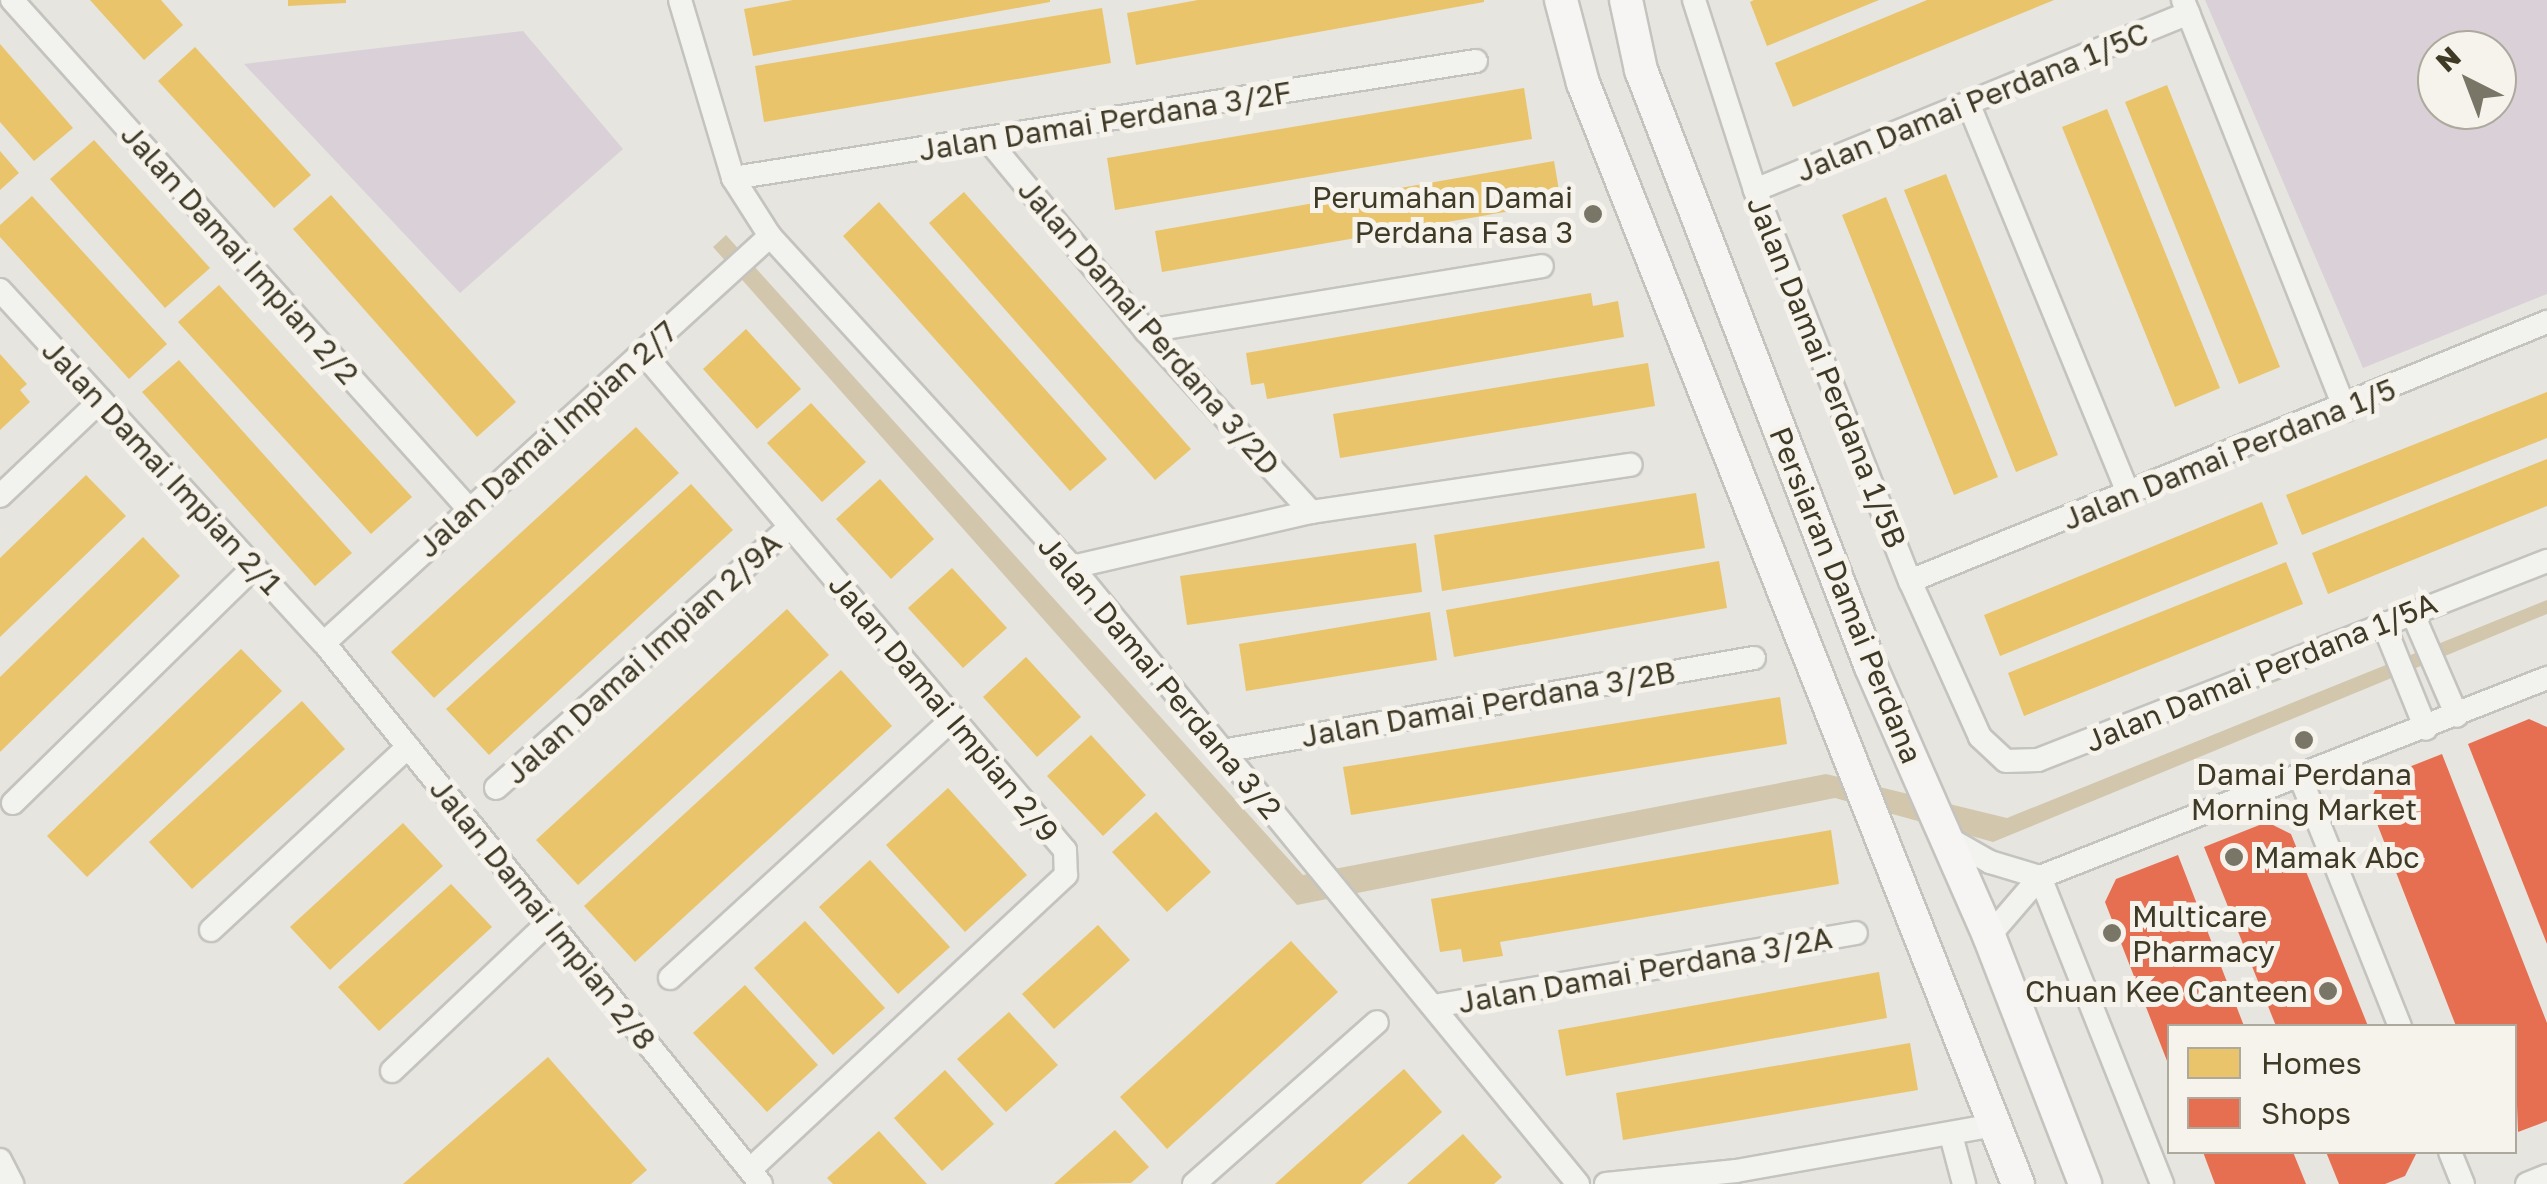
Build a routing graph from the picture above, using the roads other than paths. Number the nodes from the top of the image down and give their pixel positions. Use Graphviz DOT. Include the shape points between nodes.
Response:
graph roads {
  1 [pos="12,0"];
  2 [pos="680,0"];
  3 [pos="1561,0"];
  4 [pos="1626,0"];
  5 [pos="1694,0"];
  6 [pos="2186,6"];
  7 [pos="1476,61"];
  8 [pos="1969,105"];
  9 [pos="988,140"];
  10 [pos="732,178"];
  11 [pos="1755,190"];
  12 [pos="770,236"];
  13 [pos="1542,266"];
  14 [pos="0,290"];
  15 [pos="2547,322"];
  16 [pos="1146,331"];
  17 [pos="644,353"];
  18 [pos="101,400"];
  19 [pos="2345,410"];
  20 [pos="1631,466"];
  21 [pos="2129,495"];
  22 [pos="0,496"];
  23 [pos="468,508"];
  24 [pos="1311,512"];
  25 [pos="790,527"];
  26 [pos="2547,561"];
  27 [pos="254,567"];
  28 [pos="1072,568"];
  29 [pos="1910,582"];
  30 [pos="2416,622"];
  31 [pos="2387,632"];
  32 [pos="324,643"];
  33 [pos="1754,658"];
  34 [pos="2547,678"];
  35 [pos="2458,716"];
  36 [pos="954,718"];
  37 [pos="2426,729"];
  38 [pos="1980,737"];
  39 [pos="408,747"];
  40 [pos="1222,751"];
  41 [pos="2301,780"];
  42 [pos="496,788"];
  43 [pos="13,802"];
  44 [pos="1946,838"];
  45 [pos="2040,877"];
  46 [pos="550,922"];
  47 [pos="211,930"];
  48 [pos="1856,934"];
  49 [pos="1989,936"];
  50 [pos="670,978"];
  51 [pos="1434,1006"];
  52 [pos="1377,1022"];
  53 [pos="2399,1024"];
  54 [pos="392,1070"];
  55 [pos="1994,1126"];
  56 [pos="1950,1134"];
  57 [pos="2451,1154"];
  58 [pos="0,1160"];
  59 [pos="2547,1176"];
  60 [pos="756,1177"];
  61 [pos="1737,1178"];
  62 [pos="12,1184"];
  63 [pos="1194,1184"];
  64 [pos="1578,1184"];
  65 [pos="1606,1184"];
  66 [pos="1964,1184"];
  67 [pos="2018,1184"];
  68 [pos="2085,1184"];
  69 [pos="2162,1184"];
  70 [pos="2462,1184"];
  71 [pos="2527,1184"];
  1 -- 23 [label="street, Jalan Damai Impian 2/2"];
  2 -- 10 [label="street, Jalan Damai Perdana 3/2"];
  3 -- 55 [label="main road, Persiaran Damai Perdana" via="1583,84"];
  4 -- 44 [label="main road, Persiaran Damai Perdana" via="1641,70 1871,667"];
  5 -- 11 [label="street, Jalan Damai Perdana 1/5B"];
  6 -- 8 [label="street, Jalan Damai Perdana 1/5C"];
  6 -- 19 [label="street"];
  7 -- 9 [label="street, Jalan Damai Perdana 3/2F"];
  8 -- 11 [label="street, Jalan Damai Perdana 1/5C"];
  8 -- 21 [label="street"];
  9 -- 10 [label="street, Jalan Damai Perdana 3/2F"];
  9 -- 16 [label="street, Jalan Damai Perdana 3/2D"];
  10 -- 12 [label="street, Jalan Damai Perdana 3/2"];
  11 -- 29 [label="street, Jalan Damai Perdana 1/5B"];
  12 -- 17 [label="street, Jalan Damai Impian 2/7"];
  12 -- 28 [label="street, Jalan Damai Perdana 3/2"];
  13 -- 16 [label="street"];
  14 -- 18 [label="street, Jalan Damai Impian 2/1"];
  15 -- 19 [label="street, Jalan Damai Perdana 1/5"];
  16 -- 24 [label="street, Jalan Damai Perdana 3/2D"];
  17 -- 23 [label="street, Jalan Damai Impian 2/7"];
  17 -- 25 [label="street, Jalan Damai Impian 2/9"];
  18 -- 22 [label="street"];
  18 -- 27 [label="street, Jalan Damai Impian 2/1"];
  19 -- 21 [label="street, Jalan Damai Perdana 1/5"];
  20 -- 24 [label="street"];
  21 -- 29 [label="street, Jalan Damai Perdana 1/5"];
  23 -- 32 [label="street, Jalan Damai Impian 2/7"];
  24 -- 28 [label="street"];
  25 -- 36 [label="street, Jalan Damai Impian 2/9"];
  25 -- 42 [label="street, Jalan Damai Impian 2/9A"];
  26 -- 30 [label="street, Jalan Damai Perdana 1/5A"];
  27 -- 32 [label="street, Jalan Damai Impian 2/1"];
  27 -- 43 [label="street"];
  28 -- 40 [label="street, Jalan Damai Perdana 3/2"];
  29 -- 38 [label="street, Jalan Damai Perdana 1/5B"];
  30 -- 31 [label="street, Jalan Damai Perdana 1/5A"];
  30 -- 35 [label="street"];
  31 -- 37 [label="street"];
  31 -- 38 [label="street, Jalan Damai Perdana 1/5A" via="2038,760 2006,761"];
  32 -- 39 [label="street, Jalan Damai Impian 2/8"];
  33 -- 40 [label="street, Jalan Damai Perdana 3/2B"];
  34 -- 35 [label="street"];
  35 -- 37 [label="street"];
  36 -- 50 [label="street"];
  36 -- 60 [label="street, Jalan Damai Impian 2/9" via="1065,850 1066,875"];
  37 -- 41 [label="street"];
  39 -- 46 [label="street, Jalan Damai Impian 2/8"];
  39 -- 47 [label="street"];
  40 -- 51 [label="street, Jalan Damai Perdana 3/2"];
  41 -- 45 [label="street"];
  41 -- 53 [label="street"];
  44 -- 45 [label="street" via="1990,862"];
  44 -- 49 [label="main road, Persiaran Damai Perdana"];
  45 -- 49 [label="street"];
  45 -- 69 [label="street"];
  46 -- 54 [label="street"];
  46 -- 60 [label="street, Jalan Damai Impian 2/8"];
  48 -- 51 [label="street, Jalan Damai Perdana 3/2A"];
  49 -- 68 [label="main road, Persiaran Damai Perdana"];
  51 -- 64 [label="street, Jalan Damai Perdana 3/2"];
  52 -- 63 [label="street"];
  55 -- 56 [label="street"];
  55 -- 67 [label="main road, Persiaran Damai Perdana"];
  56 -- 61 [label="street"];
  56 -- 66 [label="street"];
  57 -- 70 [label="street"];
  58 -- 62 [label="street"];
  59 -- 71 [label="street"];
  61 -- 65 [label="street"];
}
